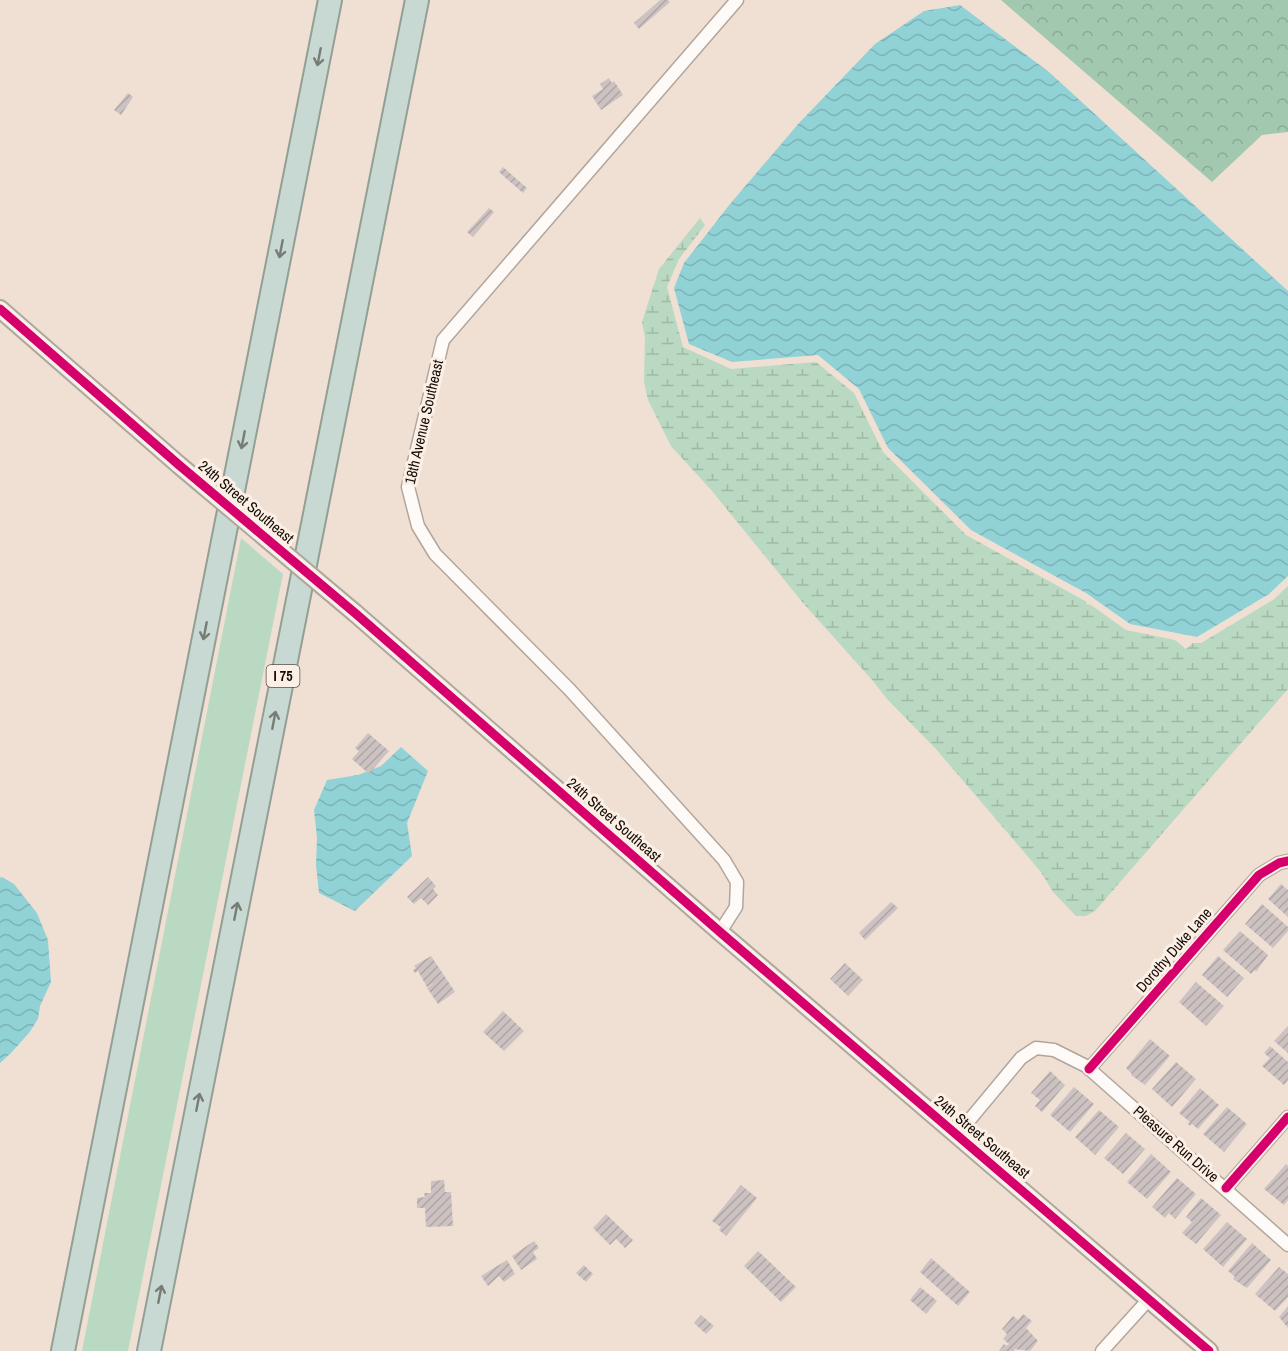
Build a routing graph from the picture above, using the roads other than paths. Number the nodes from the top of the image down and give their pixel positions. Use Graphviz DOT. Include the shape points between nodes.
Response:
graph roads {
  1 [pos="330,0"];
  2 [pos="417,0"];
  3 [pos="737,0"];
  4 [pos="0,309"];
  5 [pos="1288,861"];
  6 [pos="720,932"];
  7 [pos="1089,1068"];
  8 [pos="1288,1117"];
  9 [pos="957,1135"];
  10 [pos="1226,1188"];
  11 [pos="1288,1245"];
  12 [pos="1149,1299"];
  13 [pos="63,1351"];
  14 [pos="149,1351"];
  15 [pos="1102,1351"];
  16 [pos="1209,1351"];
  1 -- 13 [label="highway, one-way"];
  14 -- 2 [label="highway, I 75, one-way"];
  3 -- 6 [label="street, 18th Avenue Southeast" via="443,340 408,487 418,526 435,554 570,690 724,860 737,882 736,907"];
  4 -- 6 [label="street, 24th Street Southeast, bridge"];
  5 -- 7 [label="street, Dorothy Duke Lane" via="1279,862 1259,875"];
  6 -- 9 [label="street, 24th Street Southeast"];
  7 -- 9 [label="street, Pleasure Run Drive" via="1054,1050 1036,1048 1021,1058"];
  7 -- 10 [label="street, Pleasure Run Drive"];
  8 -- 10 [label="street"];
  9 -- 12 [label="street, 24th Street Southeast"];
  10 -- 11 [label="street, Pleasure Run Drive"];
  12 -- 15 [label="street"];
  12 -- 16 [label="street, 24th Street Southeast"];
}
